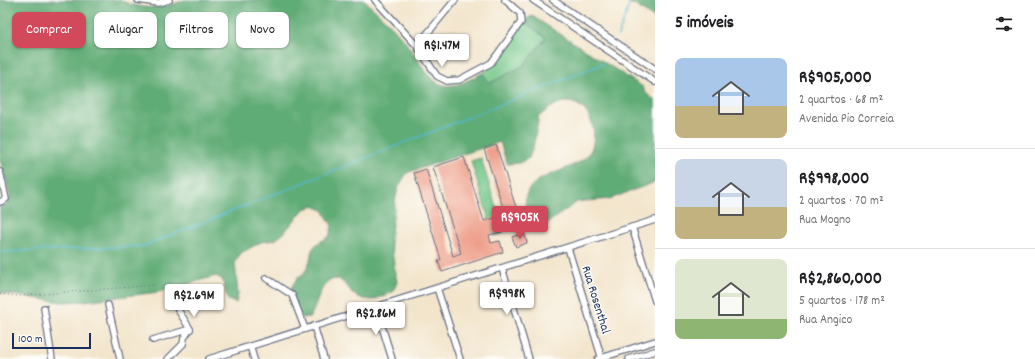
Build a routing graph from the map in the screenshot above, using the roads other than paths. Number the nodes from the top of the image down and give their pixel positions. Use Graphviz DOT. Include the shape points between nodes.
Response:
graph roads {
  1 [pos="138,0"];
  2 [pos="169,0"];
  3 [pos="375,0"];
  4 [pos="455,0"];
  5 [pos="505,0"];
  6 [pos="533,0"];
  7 [pos="553,0"];
  8 [pos="417,46"];
  9 [pos="655,69"];
  10 [pos="655,82"];
  11 [pos="0,172"];
  12 [pos="0,202"];
  13 [pos="655,220"];
  14 [pos="632,227"];
  15 [pos="568,248"];
  16 [pos="502,268"];
  17 [pos="266,278"];
  18 [pos="437,288"];
  19 [pos="170,297"];
  20 [pos="655,301"];
  21 [pos="108,305"];
  22 [pos="376,307"];
  23 [pos="44,308"];
  24 [pos="314,326"];
  25 [pos="190,329"];
  26 [pos="305,329"];
  27 [pos="153,340"];
  28 [pos="655,341"];
  29 [pos="250,346"];
  30 [pos="655,351"];
  31 [pos="52,359"];
  32 [pos="120,359"];
  33 [pos="168,359"];
  34 [pos="209,359"];
  35 [pos="254,359"];
  36 [pos="324,359"];
  37 [pos="392,359"];
  38 [pos="460,359"];
  39 [pos="529,359"];
  40 [pos="600,359"];
  41 [pos="629,359"];
  1 -- 2 [label="street" via="158,3"];
  3 -- 8 [label="street"];
  4 -- 8 [label="street"];
  5 -- 8 [label="street" via="520,13 522,22 491,63 459,80 447,81 437,76"];
  6 -- 10 [label="street"];
  7 -- 9 [label="street"];
  11 -- 12 [label="street" via="6,199"];
  13 -- 14 [label="street"];
  14 -- 15 [label="street"];
  14 -- 20 [label="street"];
  15 -- 16 [label="street"];
  15 -- 40 [label="street, Rua Rosenthal"];
  16 -- 18 [label="street"];
  16 -- 39 [label="street"];
  17 -- 26 [label="street" via="292,294"];
  18 -- 22 [label="street"];
  18 -- 38 [label="street"];
  19 -- 25 [label="street"];
  21 -- 32 [label="street"];
  22 -- 24 [label="street"];
  22 -- 37 [label="street"];
  23 -- 31 [label="street"];
  24 -- 26 [label="street"];
  24 -- 36 [label="street"];
  25 -- 27 [label="street"];
  25 -- 33 [label="street" via="183,344"];
  26 -- 29 [label="street"];
  28 -- 40 [label="street"];
  29 -- 34 [label="street"];
  29 -- 35 [label="street"];
  30 -- 41 [label="street"];
}
